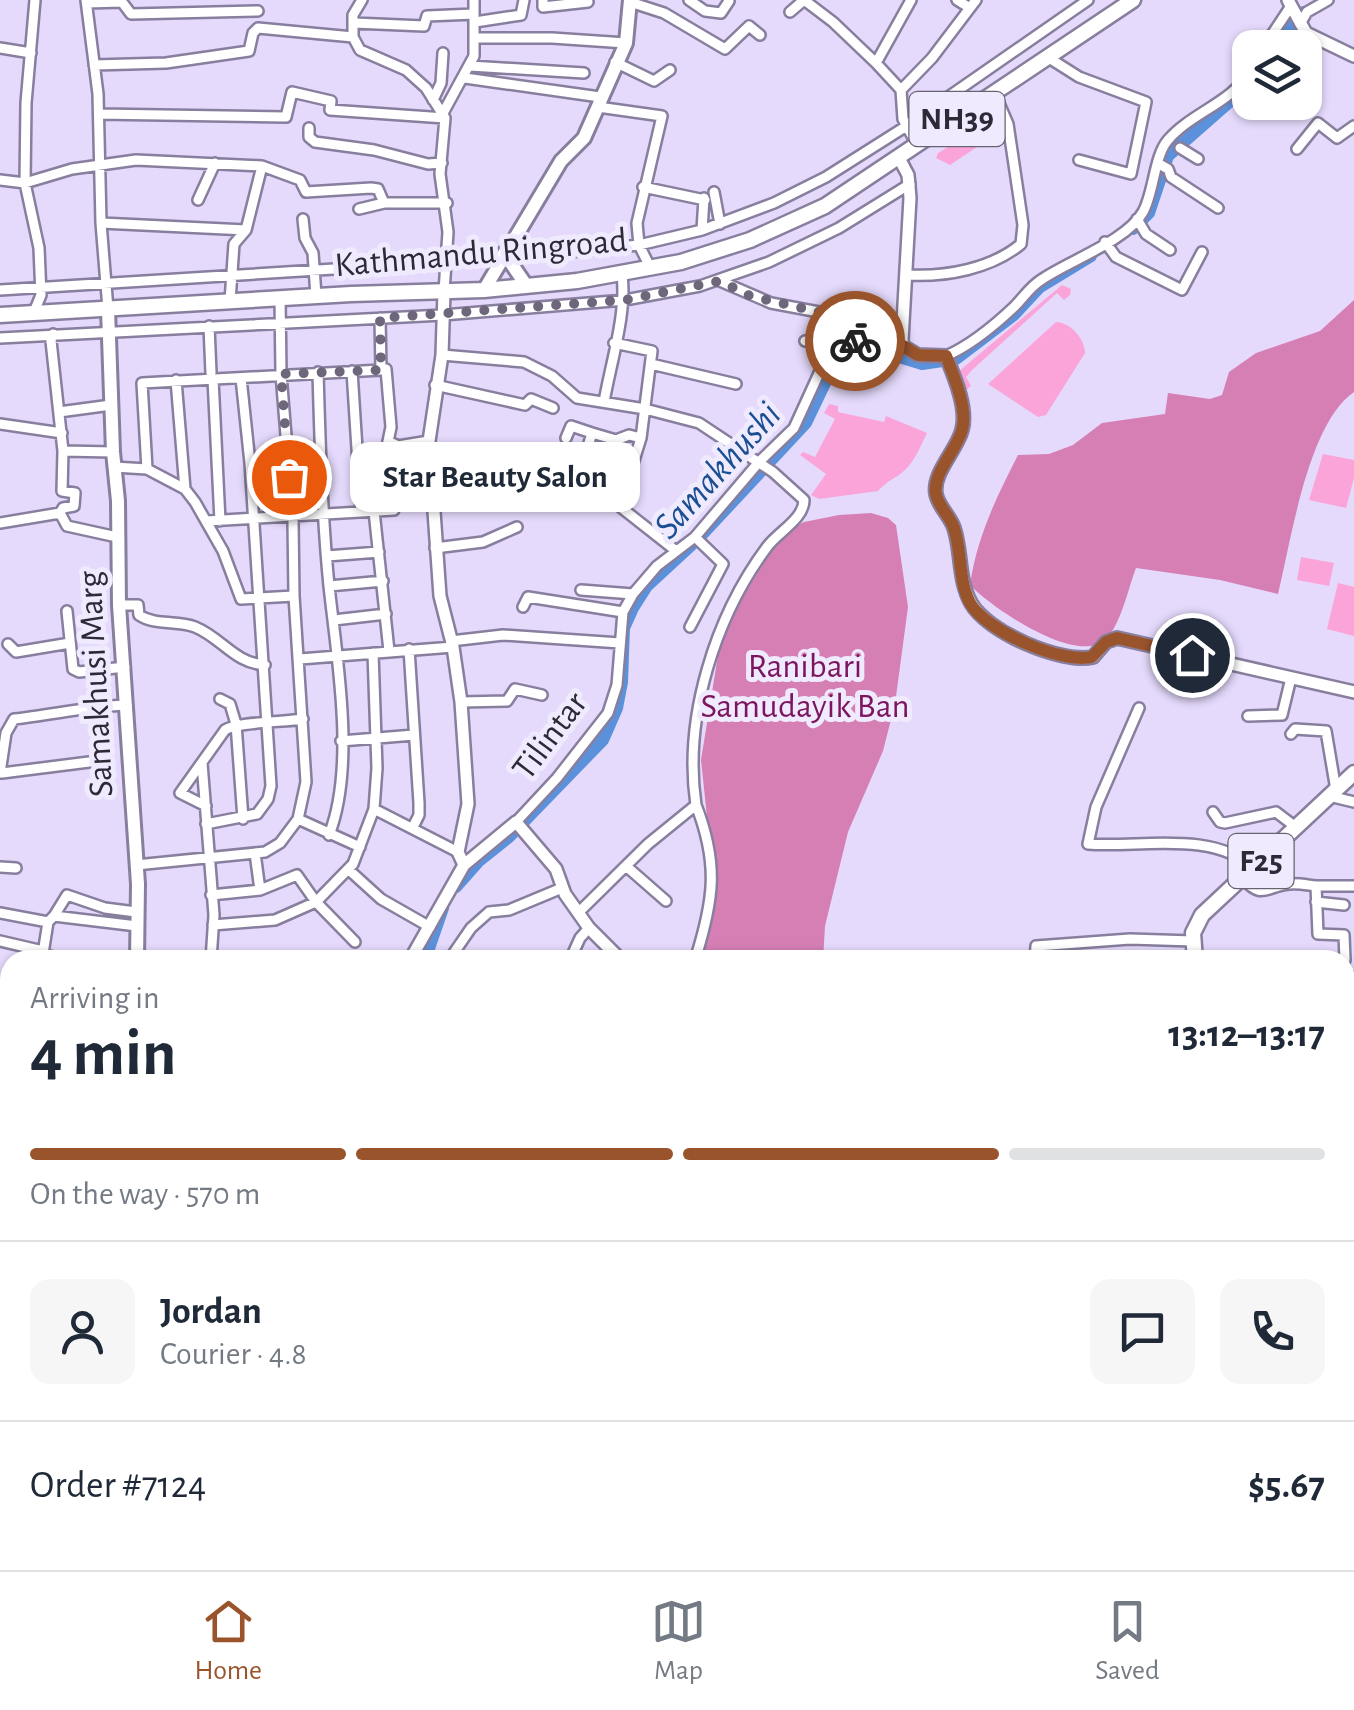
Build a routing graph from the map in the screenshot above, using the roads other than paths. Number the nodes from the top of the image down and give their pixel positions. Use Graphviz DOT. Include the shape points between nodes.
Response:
graph roads {
  1 [pos="35,0"];
  2 [pos="362,0"];
  3 [pos="474,0"];
  4 [pos="524,0"];
  5 [pos="543,0"];
  6 [pos="689,0"];
  7 [pos="804,0"];
  8 [pos="910,0"];
  9 [pos="957,0"];
  10 [pos="1088,0"];
  11 [pos="1133,0"];
  12 [pos="1328,0"];
  13 [pos="630,1"];
  14 [pos="86,2"];
  15 [pos="588,2"];
  16 [pos="730,2"];
  17 [pos="973,4"];
  18 [pos="189,6"];
  19 [pos="256,6"];
  20 [pos="790,12"];
  21 [pos="1294,13"];
  22 [pos="475,18"];
  23 [pos="354,23"];
  24 [pos="258,28"];
  25 [pos="760,35"];
  26 [pos="353,37"];
  27 [pos="476,38"];
  28 [pos="626,43"];
  29 [pos="0,48"];
  30 [pos="31,53"];
  31 [pos="442,53"];
  32 [pos="1354,56"];
  33 [pos="1049,58"];
  34 [pos="615,62"];
  35 [pos="876,63"];
  36 [pos="94,65"];
  37 [pos="470,66"];
  38 [pos="670,70"];
  39 [pos="584,73"];
  40 [pos="464,78"];
  41 [pos="901,90"];
  42 [pos="995,94"];
  43 [pos="1232,96"];
  44 [pos="433,100"];
  45 [pos="599,102"];
  46 [pos="99,114"];
  47 [pos="443,116"];
  48 [pos="1354,126"];
  49 [pos="905,127"];
  50 [pos="309,128"];
  51 [pos="917,146"];
  52 [pos="1180,148"];
  53 [pos="1297,149"];
  54 [pos="899,158"];
  55 [pos="1198,159"];
  56 [pos="1079,160"];
  57 [pos="215,163"];
  58 [pos="442,164"];
  59 [pos="102,166"];
  60 [pos="262,166"];
  61 [pos="1162,166"];
  62 [pos="0,180"];
  63 [pos="25,183"];
  64 [pos="910,184"];
  65 [pos="644,187"];
  66 [pos="714,192"];
  67 [pos="198,200"];
  68 [pos="384,203"];
  69 [pos="446,204"];
  70 [pos="1218,208"];
  71 [pos="359,209"];
  72 [pos="303,219"];
  73 [pos="101,222"];
  74 [pos="1140,222"];
  75 [pos="711,227"];
  76 [pos="246,230"];
  77 [pos="1106,245"];
  78 [pos="639,246"];
  79 [pos="720,250"];
  80 [pos="1170,250"];
  81 [pos="1202,252"];
  82 [pos="504,257"];
  83 [pos="444,263"];
  84 [pos="315,268"];
  85 [pos="651,269"];
  86 [pos="232,274"];
  87 [pos="622,274"];
  88 [pos="908,276"];
  89 [pos="107,281"];
  90 [pos="720,281"];
  91 [pos="526,285"];
  92 [pos="41,288"];
  93 [pos="0,290"];
  94 [pos="484,290"];
  95 [pos="444,292"];
  96 [pos="316,296"];
  97 [pos="280,298"];
  98 [pos="625,300"];
  99 [pos="230,301"];
  100 [pos="840,302"];
  101 [pos="108,309"];
  102 [pos="34,312"];
  103 [pos="0,314"];
  104 [pos="443,315"];
  105 [pos="822,316"];
  106 [pos="380,318"];
  107 [pos="280,321"];
  108 [pos="209,326"];
  109 [pos="110,331"];
  110 [pos="53,334"];
  111 [pos="0,338"];
  112 [pos="804,341"];
  113 [pos="845,342"];
  114 [pos="614,344"];
  115 [pos="903,346"];
  116 [pos="834,348"];
  117 [pos="442,355"];
  118 [pos="947,358"];
  119 [pos="651,364"];
  120 [pos="381,370"];
  121 [pos="352,371"];
  122 [pos="318,372"];
  123 [pos="281,374"];
  124 [pos="212,376"];
  125 [pos="242,378"];
  126 [pos="176,380"];
  127 [pos="736,384"];
  128 [pos="436,385"];
  129 [pos="604,402"];
  130 [pos="111,405"];
  131 [pos="552,408"];
  132 [pos="645,409"];
  133 [pos="59,412"];
  134 [pos="0,424"];
  135 [pos="62,433"];
  136 [pos="592,433"];
  137 [pos="566,438"];
  138 [pos="640,438"];
  139 [pos="388,441"];
  140 [pos="429,441"];
  141 [pos="588,446"];
  142 [pos="64,451"];
  143 [pos="431,456"];
  144 [pos="113,460"];
  145 [pos="759,462"];
  146 [pos="632,467"];
  147 [pos="147,469"];
  148 [pos="186,489"];
  149 [pos="360,512"];
  150 [pos="374,512"];
  151 [pos="60,513"];
  152 [pos="325,513"];
  153 [pos="293,514"];
  154 [pos="253,520"];
  155 [pos="207,521"];
  156 [pos="220,521"];
  157 [pos="0,523"];
  158 [pos="516,527"];
  159 [pos="695,536"];
  160 [pos="118,537"];
  161 [pos="435,548"];
  162 [pos="675,550"];
  163 [pos="380,552"];
  164 [pos="327,556"];
  165 [pos="383,581"];
  166 [pos="329,586"];
  167 [pos="581,590"];
  168 [pos="633,594"];
  169 [pos="294,596"];
  170 [pos="257,600"];
  171 [pos="119,605"];
  172 [pos="524,607"];
  173 [pos="67,611"];
  174 [pos="623,612"];
  175 [pos="386,614"];
  176 [pos="334,620"];
  177 [pos="690,626"];
  178 [pos="70,643"];
  179 [pos="620,643"];
  180 [pos="8,644"];
  181 [pos="452,644"];
  182 [pos="409,649"];
  183 [pos="389,651"];
  184 [pos="373,653"];
  185 [pos="337,654"];
  186 [pos="300,658"];
  187 [pos="265,665"];
  188 [pos="125,666"];
  189 [pos="1291,678"];
  190 [pos="1354,692"];
  191 [pos="542,695"];
  192 [pos="220,699"];
  193 [pos="460,702"];
  194 [pos="126,705"];
  195 [pos="1139,708"];
  196 [pos="1248,716"];
  197 [pos="303,719"];
  198 [pos="236,724"];
  199 [pos="267,724"];
  200 [pos="1292,734"];
  201 [pos="414,736"];
  202 [pos="374,739"];
  203 [pos="341,742"];
  204 [pos="89,762"];
  205 [pos="202,764"];
  206 [pos="1,773"];
  207 [pos="1354,774"];
  208 [pos="1333,793"];
  209 [pos="1354,802"];
  210 [pos="696,805"];
  211 [pos="206,806"];
  212 [pos="374,809"];
  213 [pos="1213,812"];
  214 [pos="243,819"];
  215 [pos="298,820"];
  216 [pos="516,822"];
  217 [pos="206,824"];
  218 [pos="413,827"];
  219 [pos="1297,828"];
  220 [pos="328,836"];
  221 [pos="280,843"];
  222 [pos="360,848"];
  223 [pos="458,852"];
  224 [pos="255,853"];
  225 [pos="290,854"];
  226 [pos="209,858"];
  227 [pos="136,865"];
  228 [pos="464,865"];
  229 [pos="626,866"];
  230 [pos="0,867"];
  231 [pos="16,868"];
  232 [pos="349,870"];
  233 [pos="1248,873"];
  234 [pos="1316,886"];
  235 [pos="1354,886"];
  236 [pos="562,888"];
  237 [pos="260,890"];
  238 [pos="211,895"];
  239 [pos="666,901"];
  240 [pos="316,902"];
  241 [pos="1316,902"];
  242 [pos="1344,905"];
  243 [pos="579,912"];
  244 [pos="0,913"];
  245 [pos="136,919"];
  246 [pos="51,920"];
  247 [pos="213,925"];
  248 [pos="430,927"];
  249 [pos="589,928"];
  250 [pos="0,941"];
  251 [pos="1193,941"];
  252 [pos="355,942"];
  253 [pos="28,950"];
  254 [pos="44,950"];
  255 [pos="137,950"];
  256 [pos="212,950"];
  257 [pos="416,950"];
  258 [pos="456,950"];
  259 [pos="575,950"];
  260 [pos="611,950"];
  261 [pos="698,950"];
  262 [pos="1036,950"];
  263 [pos="1194,950"];
  264 [pos="1345,950"];
  1 -- 30 [label="street"];
  2 -- 23 [label="street"];
  3 -- 22 [label="street"];
  4 -- 22 [label="street" via="520,16"];
  5 -- 15 [label="street" via="543,8"];
  6 -- 16 [label="street" via="722,13"];
  7 -- 20 [label="street"];
  7 -- 35 [label="street"];
  8 -- 35 [label="street"];
  9 -- 17 [label="street"];
  10 -- 49 [label="street"];
  11 -- 33 [label="main road, Kathmandu Ringroad / NH39"];
  12 -- 21 [label="street"];
  13 -- 25 [label="street" via="725,48 750,26"];
  13 -- 28 [label="main road"];
  14 -- 18 [label="street" via="122,2 131,14"];
  14 -- 36 [label="street"];
  17 -- 41 [label="street"];
  18 -- 19 [label="street"];
  19 -- 24 [label="street"];
  21 -- 32 [label="street" via="1315,38"];
  22 -- 23 [label="street" via="427,16 424,26"];
  22 -- 27 [label="street"];
  23 -- 26 [label="street"];
  24 -- 26 [label="street"];
  24 -- 36 [label="street" via="249,51"];
  26 -- 44 [label="street" via="360,50 406,70"];
  27 -- 28 [label="street"];
  27 -- 37 [label="street"];
  28 -- 34 [label="main road"];
  29 -- 30 [label="street"];
  30 -- 63 [label="street"];
  31 -- 44 [label="street"];
  33 -- 42 [label="main road, Kathmandu Ringroad / NH39"];
  33 -- 56 [label="street" via="1079,78 1146,102 1131,174"];
  34 -- 38 [label="street" via="654,81"];
  34 -- 45 [label="main road"];
  35 -- 41 [label="street"];
  36 -- 46 [label="street"];
  37 -- 39 [label="street"];
  37 -- 40 [label="street"];
  40 -- 45 [label="street"];
  40 -- 47 [label="street"];
  41 -- 49 [label="street"];
  42 -- 51 [label="main road, Kathmandu Ringroad / NH39"];
  42 -- 88 [label="street" via="1008,124 1021,244 1001,259 942,275"];
  43 -- 61 [label="street" via="1166,142"];
  44 -- 47 [label="street"];
  45 -- 65 [label="street" via="662,116"];
  45 -- 82 [label="main road" via="584,138 561,161"];
  46 -- 47 [label="street" via="286,117 292,92 332,101 330,110"];
  46 -- 59 [label="street"];
  47 -- 58 [label="street"];
  48 -- 53 [label="street" via="1337,138 1318,123"];
  49 -- 51 [label="street"];
  49 -- 75 [label="street" via="799,192"];
  50 -- 58 [label="street" via="315,142"];
  51 -- 54 [label="main road, Kathmandu Ringroad / NH39"];
  52 -- 55 [label="street"];
  54 -- 64 [label="street"];
  54 -- 79 [label="main road, Kathmandu Ringroad / NH39" via="810,214"];
  57 -- 59 [label="street" via="136,160"];
  57 -- 60 [label="street"];
  57 -- 67 [label="street"];
  58 -- 69 [label="street"];
  59 -- 63 [label="street"];
  59 -- 73 [label="street"];
  60 -- 68 [label="street" via="300,180 306,192 371,188"];
  60 -- 76 [label="street"];
  61 -- 70 [label="street"];
  61 -- 74 [label="street"];
  62 -- 63 [label="street"];
  63 -- 92 [label="street"];
  64 -- 88 [label="street"];
  64 -- 90 [label="street" via="821,238"];
  65 -- 75 [label="street" via="705,199"];
  65 -- 78 [label="street"];
  66 -- 75 [label="street"];
  68 -- 69 [label="street"];
  68 -- 71 [label="street"];
  69 -- 83 [label="street"];
  72 -- 84 [label="street"];
  73 -- 76 [label="street"];
  73 -- 89 [label="street"];
  74 -- 77 [label="street"];
  74 -- 80 [label="street"];
  75 -- 78 [label="street"];
  75 -- 79 [label="street"];
  76 -- 86 [label="street" via="234,244"];
  77 -- 81 [label="street" via="1116,257 1182,290"];
  77 -- 118 [label="street" via="1044,277"];
  78 -- 82 [label="street"];
  78 -- 85 [label="street"];
  79 -- 85 [label="main road, Kathmandu Ringroad / NH39"];
  82 -- 83 [label="street"];
  82 -- 91 [label="main road"];
  82 -- 94 [label="main road"];
  83 -- 84 [label="street"];
  83 -- 95 [label="street"];
  84 -- 86 [label="street"];
  84 -- 96 [label="street"];
  85 -- 87 [label="main road, Kathmandu Ringroad / NH39"];
  86 -- 89 [label="street"];
  86 -- 99 [label="street"];
  87 -- 91 [label="main road, Kathmandu Ringroad / NH39"];
  87 -- 98 [label="street"];
  88 -- 115 [label="street"];
  89 -- 92 [label="street"];
  89 -- 101 [label="street"];
  90 -- 98 [label="street"];
  90 -- 105 [label="street"];
  91 -- 94 [label="main road, Kathmandu Ringroad / NH39"];
  92 -- 93 [label="street"];
  92 -- 102 [label="street"];
  94 -- 95 [label="main road, Kathmandu Ringroad / NH39"];
  95 -- 96 [label="main road, Kathmandu Ringroad / NH39"];
  95 -- 104 [label="street"];
  96 -- 97 [label="main road, Kathmandu Ringroad / NH39"];
  97 -- 99 [label="main road, Kathmandu Ringroad / NH39"];
  97 -- 107 [label="street"];
  98 -- 104 [label="street"];
  98 -- 114 [label="street"];
  99 -- 101 [label="main road, Kathmandu Ringroad / NH39"];
  100 -- 105 [label="street" via="836,319"];
  101 -- 102 [label="main road, Kathmandu Ringroad / NH39"];
  101 -- 109 [label="main road, Samakhusi Marg"];
  102 -- 103 [label="main road, Kathmandu Ringroad / NH39"];
  104 -- 106 [label="street"];
  104 -- 117 [label="street"];
  105 -- 113 [label="street" via="821,326"];
  106 -- 107 [label="street"];
  106 -- 120 [label="street"];
  107 -- 108 [label="street"];
  107 -- 123 [label="street"];
  108 -- 109 [label="street"];
  108 -- 124 [label="street"];
  109 -- 110 [label="street"];
  109 -- 130 [label="main road, Samakhusi Marg"];
  110 -- 111 [label="street"];
  110 -- 133 [label="street"];
  112 -- 116 [label="street"];
  113 -- 115 [label="street"];
  113 -- 116 [label="street"];
  114 -- 119 [label="street" via="650,349"];
  114 -- 129 [label="street"];
  115 -- 118 [label="street"];
  116 -- 145 [label="street, Tilintar" via="794,428"];
  117 -- 128 [label="street"];
  117 -- 129 [label="street" via="524,362 577,398"];
  118 -- 189 [label="street" via="963,427 936,493 955,530 969,600 981,616 1071,658 1092,657 1117,638"];
  119 -- 127 [label="street"];
  119 -- 132 [label="street"];
  120 -- 121 [label="street"];
  120 -- 139 [label="street" via="386,369"];
  121 -- 122 [label="street"];
  121 -- 149 [label="street"];
  122 -- 123 [label="street"];
  122 -- 152 [label="street"];
  123 -- 125 [label="street"];
  123 -- 153 [label="street"];
  124 -- 125 [label="street"];
  124 -- 126 [label="street"];
  124 -- 156 [label="street"];
  125 -- 154 [label="street"];
  126 -- 147 [label="street" via="142,383"];
  126 -- 148 [label="street"];
  128 -- 131 [label="street"];
  128 -- 140 [label="street"];
  129 -- 132 [label="street"];
  130 -- 133 [label="street"];
  130 -- 144 [label="main road, Samakhusi Marg"];
  132 -- 138 [label="street"];
  132 -- 145 [label="street" via="699,423"];
  133 -- 135 [label="street"];
  134 -- 135 [label="street"];
  135 -- 142 [label="street"];
  136 -- 137 [label="street" via="571,426"];
  136 -- 138 [label="street"];
  136 -- 141 [label="street"];
  138 -- 146 [label="street"];
  139 -- 140 [label="street"];
  139 -- 150 [label="street" via="384,461 395,508"];
  140 -- 143 [label="street"];
  142 -- 144 [label="street"];
  142 -- 151 [label="street" via="62,491 75,494 74,506"];
  143 -- 161 [label="street"];
  143 -- 162 [label="street" via="609,498"];
  144 -- 147 [label="street"];
  144 -- 160 [label="main road, Samakhusi Marg"];
  145 -- 159 [label="street, Tilintar"];
  145 -- 210 [label="street" via="805,506 768,545 713,653 695,734"];
  147 -- 148 [label="street"];
  148 -- 155 [label="street"];
  149 -- 150 [label="street"];
  149 -- 152 [label="street"];
  150 -- 163 [label="street"];
  151 -- 157 [label="street"];
  151 -- 160 [label="street" via="67,526"];
  152 -- 153 [label="street"];
  152 -- 164 [label="street"];
  153 -- 154 [label="street"];
  153 -- 169 [label="street"];
  154 -- 156 [label="street"];
  154 -- 170 [label="street"];
  155 -- 156 [label="street"];
  155 -- 170 [label="street" via="241,599"];
  158 -- 161 [label="street" via="482,542"];
  159 -- 162 [label="street, Tilintar"];
  159 -- 177 [label="street" via="723,564"];
  160 -- 171 [label="main road, Samakhusi Marg"];
  161 -- 181 [label="street"];
  162 -- 168 [label="street, Tilintar"];
  163 -- 164 [label="street"];
  163 -- 165 [label="street"];
  164 -- 166 [label="street"];
  165 -- 166 [label="street"];
  165 -- 175 [label="street"];
  166 -- 176 [label="street"];
  167 -- 168 [label="street"];
  168 -- 174 [label="street, Tilintar"];
  169 -- 170 [label="street"];
  169 -- 186 [label="street"];
  170 -- 187 [label="street"];
  171 -- 187 [label="street" via="138,605 147,620 197,628 245,664"];
  171 -- 188 [label="main road, Samakhusi Marg"];
  172 -- 174 [label="street" via="528,597"];
  173 -- 178 [label="street"];
  174 -- 179 [label="street, Tilintar"];
  175 -- 176 [label="street"];
  175 -- 183 [label="street"];
  176 -- 185 [label="street"];
  178 -- 180 [label="street" via="16,652"];
  178 -- 188 [label="street" via="76,670"];
  179 -- 181 [label="street" via="503,635"];
  179 -- 216 [label="street, Tilintar" via="608,713"];
  181 -- 182 [label="street"];
  181 -- 193 [label="street"];
  182 -- 183 [label="street"];
  182 -- 201 [label="street"];
  183 -- 184 [label="street"];
  184 -- 185 [label="street"];
  184 -- 202 [label="street"];
  185 -- 186 [label="street"];
  185 -- 203 [label="street"];
  186 -- 197 [label="street"];
  187 -- 199 [label="street"];
  188 -- 194 [label="main road, Samakhusi Marg"];
  189 -- 190 [label="street"];
  189 -- 196 [label="street" via="1282,716"];
  191 -- 193 [label="street" via="515,690 507,701"];
  192 -- 198 [label="street" via="230,704"];
  193 -- 223 [label="street" via="468,804"];
  194 -- 206 [label="street" via="14,719"];
  194 -- 227 [label="main road, Samakhusi Marg"];
  195 -- 233 [label="street" via="1096,807 1088,844 1199,846 1236,855"];
  197 -- 199 [label="street"];
  197 -- 215 [label="street" via="306,782"];
  198 -- 199 [label="street"];
  198 -- 205 [label="street" via="224,730"];
  198 -- 214 [label="street"];
  199 -- 214 [label="street" via="268,800"];
  200 -- 208 [label="street" via="1326,731"];
  201 -- 202 [label="street"];
  201 -- 218 [label="street" via="420,803"];
  202 -- 203 [label="street"];
  202 -- 212 [label="street"];
  203 -- 220 [label="street" via="342,792"];
  204 -- 206 [label="street"];
  205 -- 211 [label="street"];
  205 -- 211 [label="street" via="180,794"];
  207 -- 208 [label="main road, F25"];
  208 -- 209 [label="street"];
  208 -- 219 [label="main road, F25"];
  210 -- 229 [label="street"];
  210 -- 261 [label="street" via="713,865"];
  211 -- 217 [label="street"];
  212 -- 218 [label="street"];
  212 -- 222 [label="street"];
  213 -- 219 [label="street" via="1226,824 1276,812"];
  214 -- 217 [label="street"];
  215 -- 220 [label="street"];
  215 -- 221 [label="street"];
  216 -- 228 [label="street"];
  216 -- 236 [label="street" via="556,869"];
  217 -- 226 [label="street"];
  218 -- 223 [label="street"];
  219 -- 233 [label="main road, F25"];
  220 -- 222 [label="street"];
  221 -- 224 [label="street"];
  221 -- 225 [label="street"];
  222 -- 232 [label="street"];
  223 -- 228 [label="street"];
  224 -- 226 [label="street"];
  224 -- 237 [label="street"];
  226 -- 227 [label="street"];
  226 -- 238 [label="street"];
  227 -- 245 [label="main road, Samakhusi Marg"];
  228 -- 248 [label="street"];
  229 -- 239 [label="street"];
  229 -- 243 [label="street"];
  230 -- 231 [label="street"];
  232 -- 240 [label="street"];
  232 -- 248 [label="street" via="381,899"];
  233 -- 234 [label="street" via="1250,887 1264,892 1284,884"];
  233 -- 251 [label="main road, F25" via="1202,915"];
  234 -- 235 [label="street"];
  234 -- 241 [label="street"];
  236 -- 243 [label="street"];
  236 -- 258 [label="street" via="489,912"];
  237 -- 238 [label="street"];
  237 -- 240 [label="street" via="297,875"];
  238 -- 247 [label="street"];
  240 -- 247 [label="street" via="275,920"];
  240 -- 252 [label="street"];
  241 -- 242 [label="street"];
  241 -- 264 [label="street" via="1318,934 1344,935"];
  243 -- 249 [label="street"];
  244 -- 246 [label="street"];
  245 -- 246 [label="street"];
  245 -- 246 [label="street" via="67,895"];
  245 -- 255 [label="main road, Samakhusi Marg"];
  246 -- 254 [label="street"];
  247 -- 256 [label="street"];
  248 -- 257 [label="street"];
  249 -- 259 [label="street"];
  249 -- 260 [label="street"];
  250 -- 253 [label="street"];
  251 -- 262 [label="street" via="1130,939"];
  251 -- 263 [label="main road"];
}
